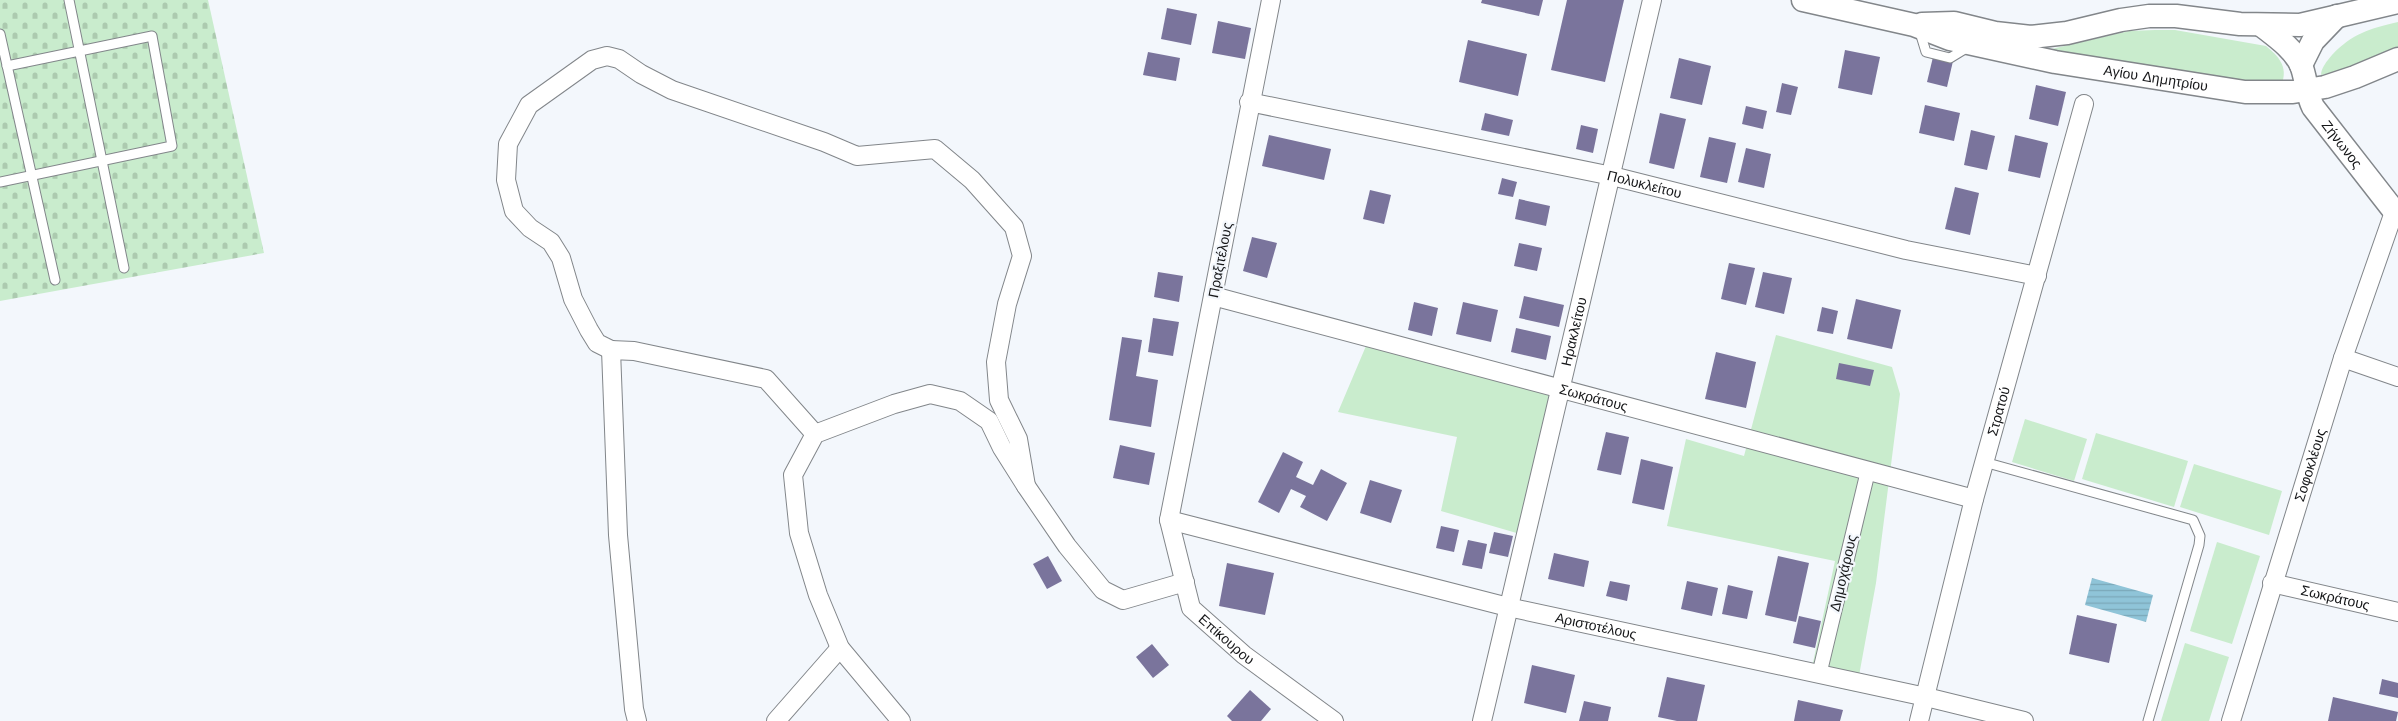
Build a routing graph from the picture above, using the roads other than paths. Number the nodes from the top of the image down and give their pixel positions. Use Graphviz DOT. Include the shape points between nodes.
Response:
graph roads {
  1 [pos="68,0"];
  2 [pos="1271,0"];
  3 [pos="1652,0"];
  4 [pos="1803,0"];
  5 [pos="2398,2"];
  6 [pos="2337,16"];
  7 [pos="2261,25"];
  8 [pos="1916,26"];
  9 [pos="0,34"];
  10 [pos="79,51"];
  11 [pos="2398,59"];
  12 [pos="2301,65"];
  13 [pos="7,66"];
  14 [pos="2306,90"];
  15 [pos="1249,102"];
  16 [pos="2084,104"];
  17 [pos="102,160"];
  18 [pos="32,175"];
  19 [pos="1612,176"];
  20 [pos="0,182"];
  21 [pos="2396,214"];
  22 [pos="124,268"];
  23 [pos="2037,276"];
  24 [pos="55,280"];
  25 [pos="1213,296"];
  26 [pos="611,350"];
  27 [pos="2343,358"];
  28 [pos="2398,377"];
  29 [pos="1561,388"];
  30 [pos="815,434"];
  31 [pos="1984,462"];
  32 [pos="1868,471"];
  33 [pos="1026,486"];
  34 [pos="1974,499"];
  35 [pos="1169,520"];
  36 [pos="1185,582"];
  37 [pos="2272,583"];
  38 [pos="1508,608"];
  39 [pos="2398,612"];
  40 [pos="840,648"];
  41 [pos="1819,674"];
  42 [pos="1926,697"];
  43 [pos="1480,717"];
  44 [pos="637,721"];
  45 [pos="776,721"];
  46 [pos="902,721"];
  47 [pos="1334,721"];
  48 [pos="1919,721"];
  49 [pos="2024,721"];
  50 [pos="2148,721"];
  51 [pos="2231,721"];
  1 -- 10 [label="lane"];
  2 -- 15 [label="street, Πραξιτέλους"];
  3 -- 19 [label="street, Ηρακλείτου"];
  4 -- 8 [label="street, Αγίου Δημητρίου"];
  5 -- 6 [label="street, Αγίου Δημητρίου"];
  6 -- 7 [label="street, Αγίου Δημητρίου" via="2300,25"];
  6 -- 12 [label="street" via="2313,41"];
  7 -- 8 [label="street, Αγίου Δημητρίου" via="2156,16 2121,20 2068,33 2031,36 2001,34 1954,23"];
  7 -- 12 [label="street" via="2285,44"];
  8 -- 14 [label="street, Αγίου Δημητρίου" via="1973,45 2114,73 2245,92"];
  9 -- 13 [label="lane"];
  10 -- 13 [label="lane"];
  10 -- 17 [label="lane"];
  10 -- 17 [label="lane" via="152,36 172,146"];
  11 -- 14 [label="street, Αγίου Δημητρίου" via="2340,83"];
  12 -- 14 [label="street, Ζήνωνος"];
  13 -- 18 [label="lane"];
  14 -- 21 [label="street, Ζήνωνος" via="2318,114"];
  15 -- 19 [label="street, Πολυκλείτου"];
  15 -- 25 [label="street, Πραξιτέλους"];
  16 -- 23 [label="street, Στρατού"];
  17 -- 18 [label="lane"];
  17 -- 22 [label="lane"];
  18 -- 20 [label="lane"];
  18 -- 24 [label="lane"];
  19 -- 23 [label="street, Πολυκλείτου" via="1906,250"];
  19 -- 29 [label="street, Ηρακλείτου"];
  21 -- 27 [label="street, Σοφοκλέους"];
  23 -- 31 [label="street, Στρατού"];
  25 -- 29 [label="street, Σωκράτους"];
  25 -- 35 [label="street, Πραξιτέλους"];
  26 -- 30 [label="street" via="634,351 766,379"];
  26 -- 33 [label="street" via="597,343 589,330 573,299 561,258 551,242 530,228 514,211 506,180 508,144 529,105 592,60 607,56 619,59 672,90 857,156 935,149 972,180 1014,227 1022,256 1007,304 996,362 999,400 1018,439"];
  26 -- 44 [label="street" via="618,535"];
  27 -- 28 [label="street"];
  27 -- 37 [label="street, Σοφοκλέους"];
  29 -- 32 [label="street, Σωκράτους"];
  29 -- 38 [label="street, Ηρακλείτου"];
  30 -- 33 [label="street" via="930,394 960,401 989,421"];
  30 -- 40 [label="street" via="793,475 799,533 818,595"];
  31 -- 34 [label="street, Στρατού"];
  31 -- 50 [label="lane" via="2193,520 2200,536 2199,545"];
  32 -- 34 [label="street, Σωκράτους"];
  32 -- 41 [label="street, Δημοχάρους"];
  33 -- 36 [label="street" via="1102,590 1123,600"];
  34 -- 42 [label="street, Στρατού"];
  35 -- 36 [label="street, Επίκουρου"];
  35 -- 38 [label="street, Αριστοτέλους"];
  36 -- 47 [label="street, Επίκουρου" via="1191,608 1244,655"];
  37 -- 39 [label="street, Σωκράτους"];
  37 -- 51 [label="street, Σοφοκλέους"];
  38 -- 41 [label="street, Αριστοτέλους"];
  38 -- 43 [label="street, Ηρακλείτου"];
  40 -- 45 [label="street"];
  40 -- 46 [label="street"];
  41 -- 42 [label="street, Αριστοτέλους"];
  42 -- 48 [label="street, Στρατού"];
  42 -- 49 [label="street, Αριστοτέλους"];
}
